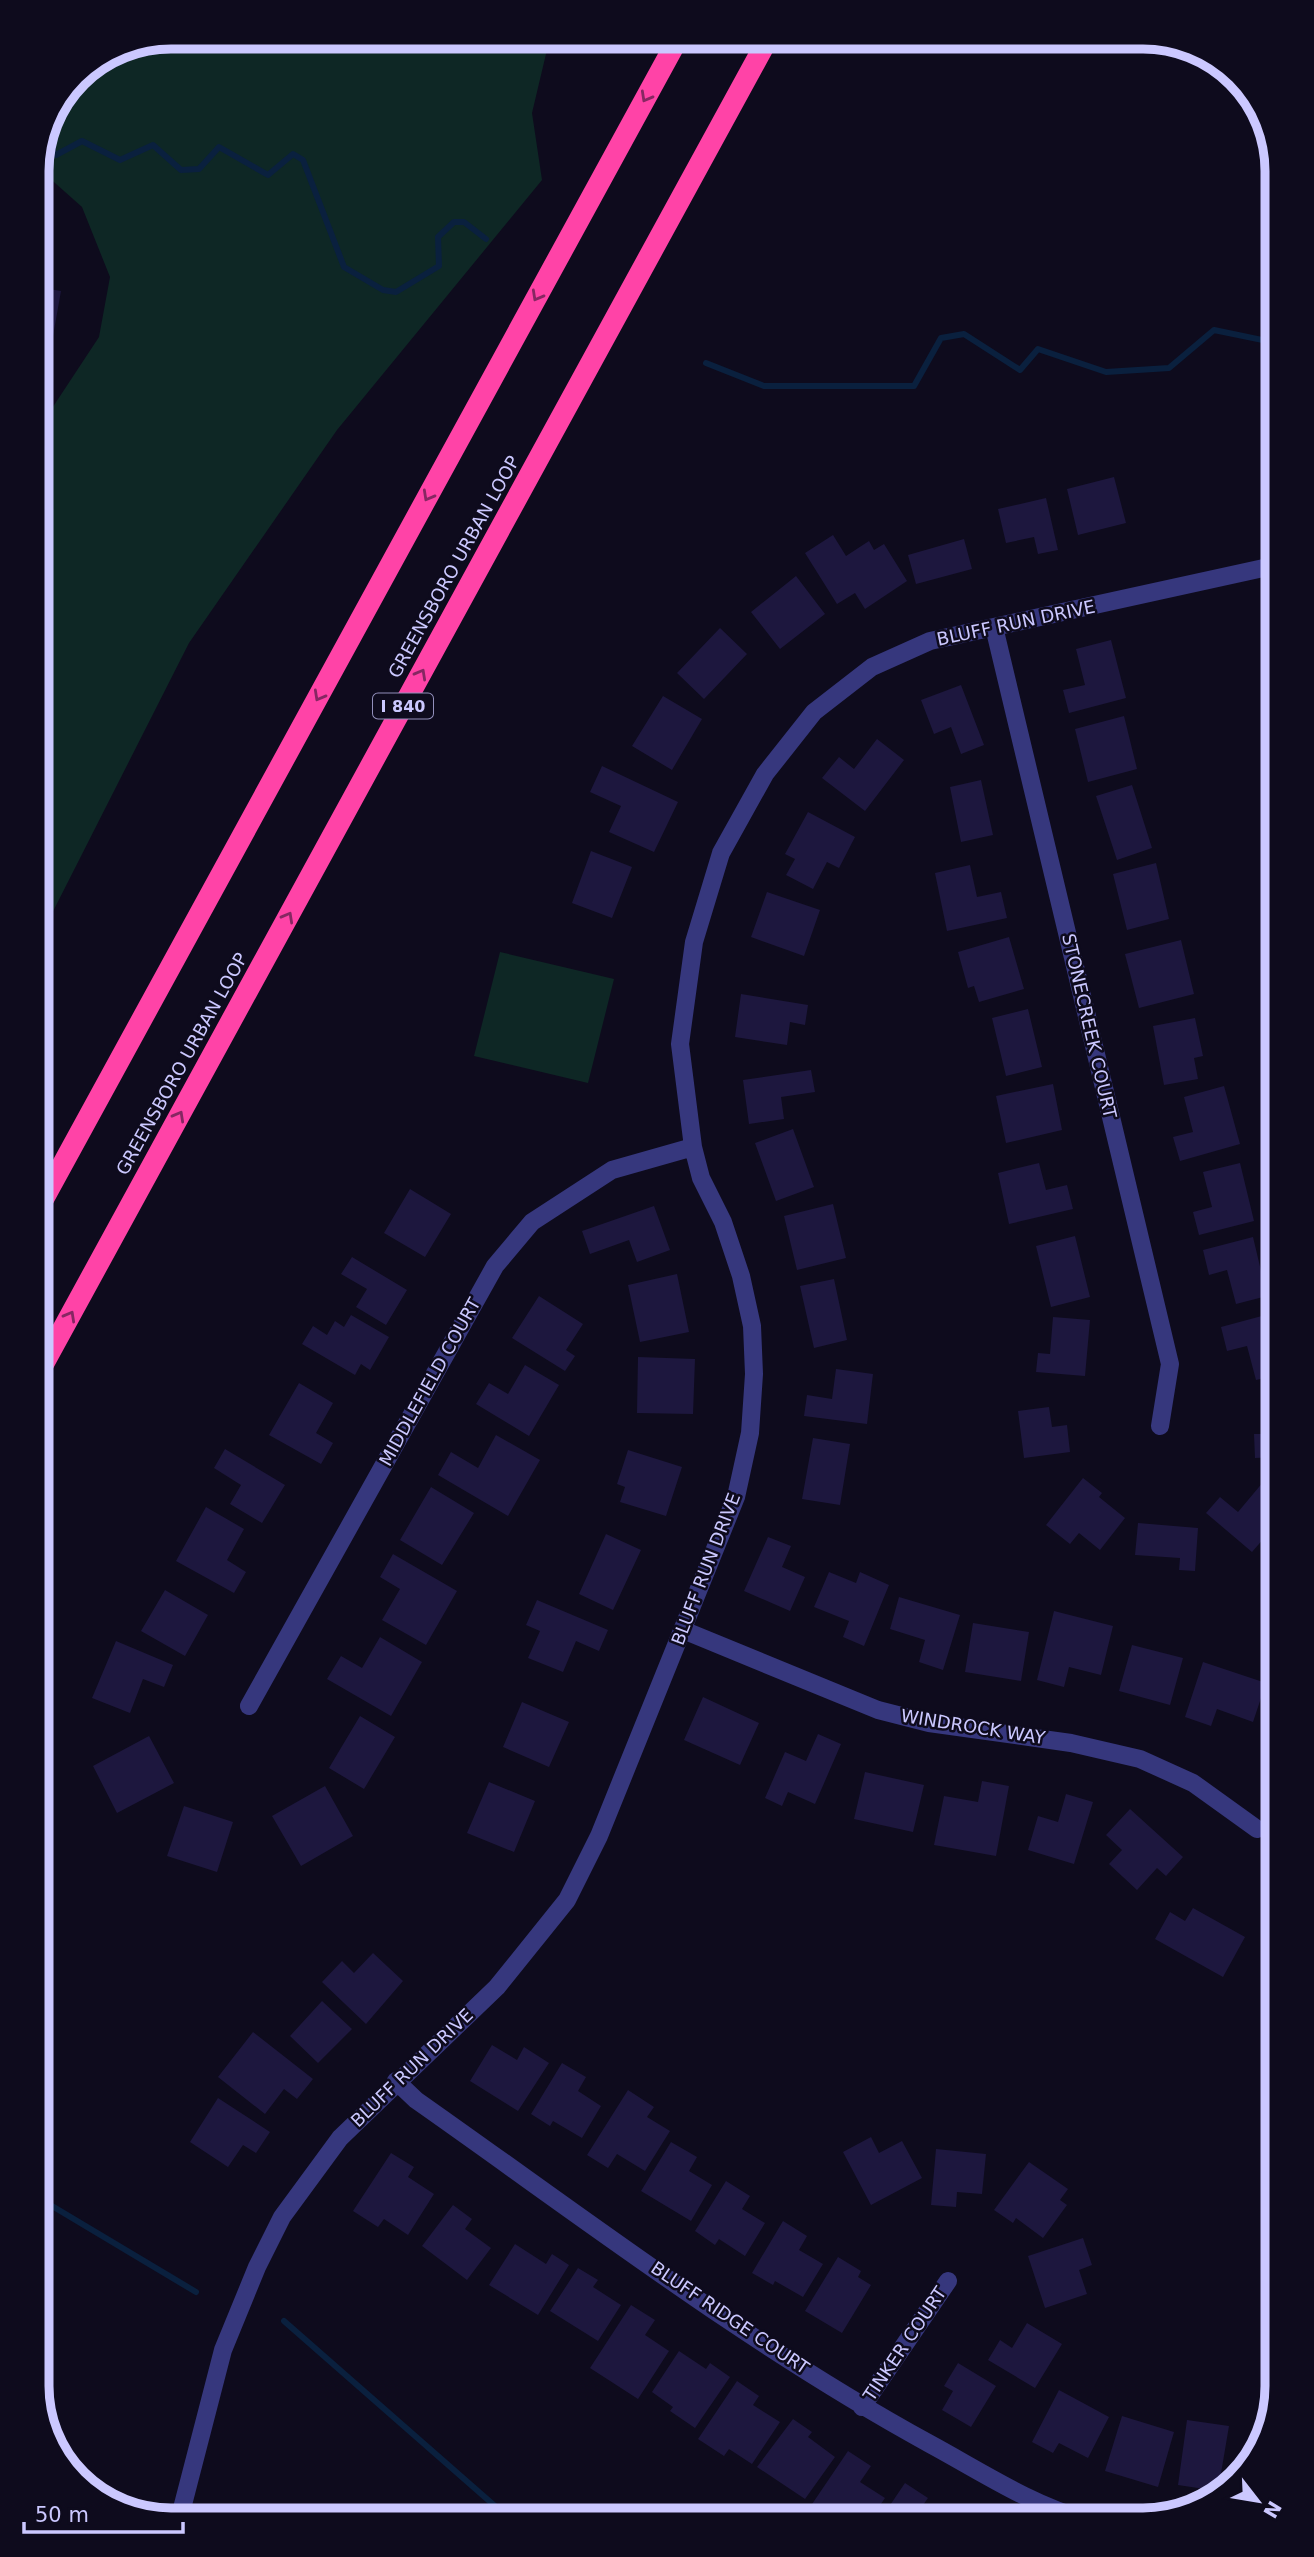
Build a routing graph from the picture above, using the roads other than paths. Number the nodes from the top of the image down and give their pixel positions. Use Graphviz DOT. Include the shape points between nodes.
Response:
graph roads {
  1 [pos="672,49"];
  2 [pos="762,49"];
  3 [pos="1265,568"];
  4 [pos="994,627"];
  5 [pos="693,1147"];
  6 [pos="49,1189"];
  7 [pos="49,1354"];
  8 [pos="1160,1426"];
  9 [pos="682,1630"];
  10 [pos="249,1706"];
  11 [pos="1257,1829"];
  12 [pos="396,2081"];
  13 [pos="948,2281"];
  14 [pos="862,2407"];
  15 [pos="182,2508"];
  16 [pos="1057,2508"];
  1 -- 6 [label="highway, one-way"];
  7 -- 2 [label="highway, GREENSBORO URBAN LOOP / I 840, one-way"];
  3 -- 4 [label="street, BLUFF RUN DRIVE"];
  4 -- 5 [label="street, BLUFF RUN DRIVE" via="930,641 872,667 814,712 765,774 721,853 694,942 680,1044"];
  4 -- 8 [label="street, STONECREEK COURT" via="1170,1364"];
  5 -- 9 [label="street, BLUFF RUN DRIVE" via="741,1276 752,1326 754,1374 750,1433 736,1497"];
  5 -- 10 [label="street, MIDDLEFIELD COURT" via="612,1170 532,1222 495,1266"];
  9 -- 11 [label="street, WINDROCK WAY" via="878,1710 1140,1759 1193,1783"];
  9 -- 12 [label="street, BLUFF RUN DRIVE" via="599,1836 567,1900 497,1987"];
  12 -- 14 [label="street, BLUFF RIDGE COURT" via="416,2100 696,2297"];
  12 -- 15 [label="street, BLUFF RUN DRIVE" via="340,2138 282,2217 223,2350"];
  13 -- 14 [label="street, TINKER COURT"];
  14 -- 16 [label="street, BLUFF RIDGE COURT" via="1015,2491"];
}
